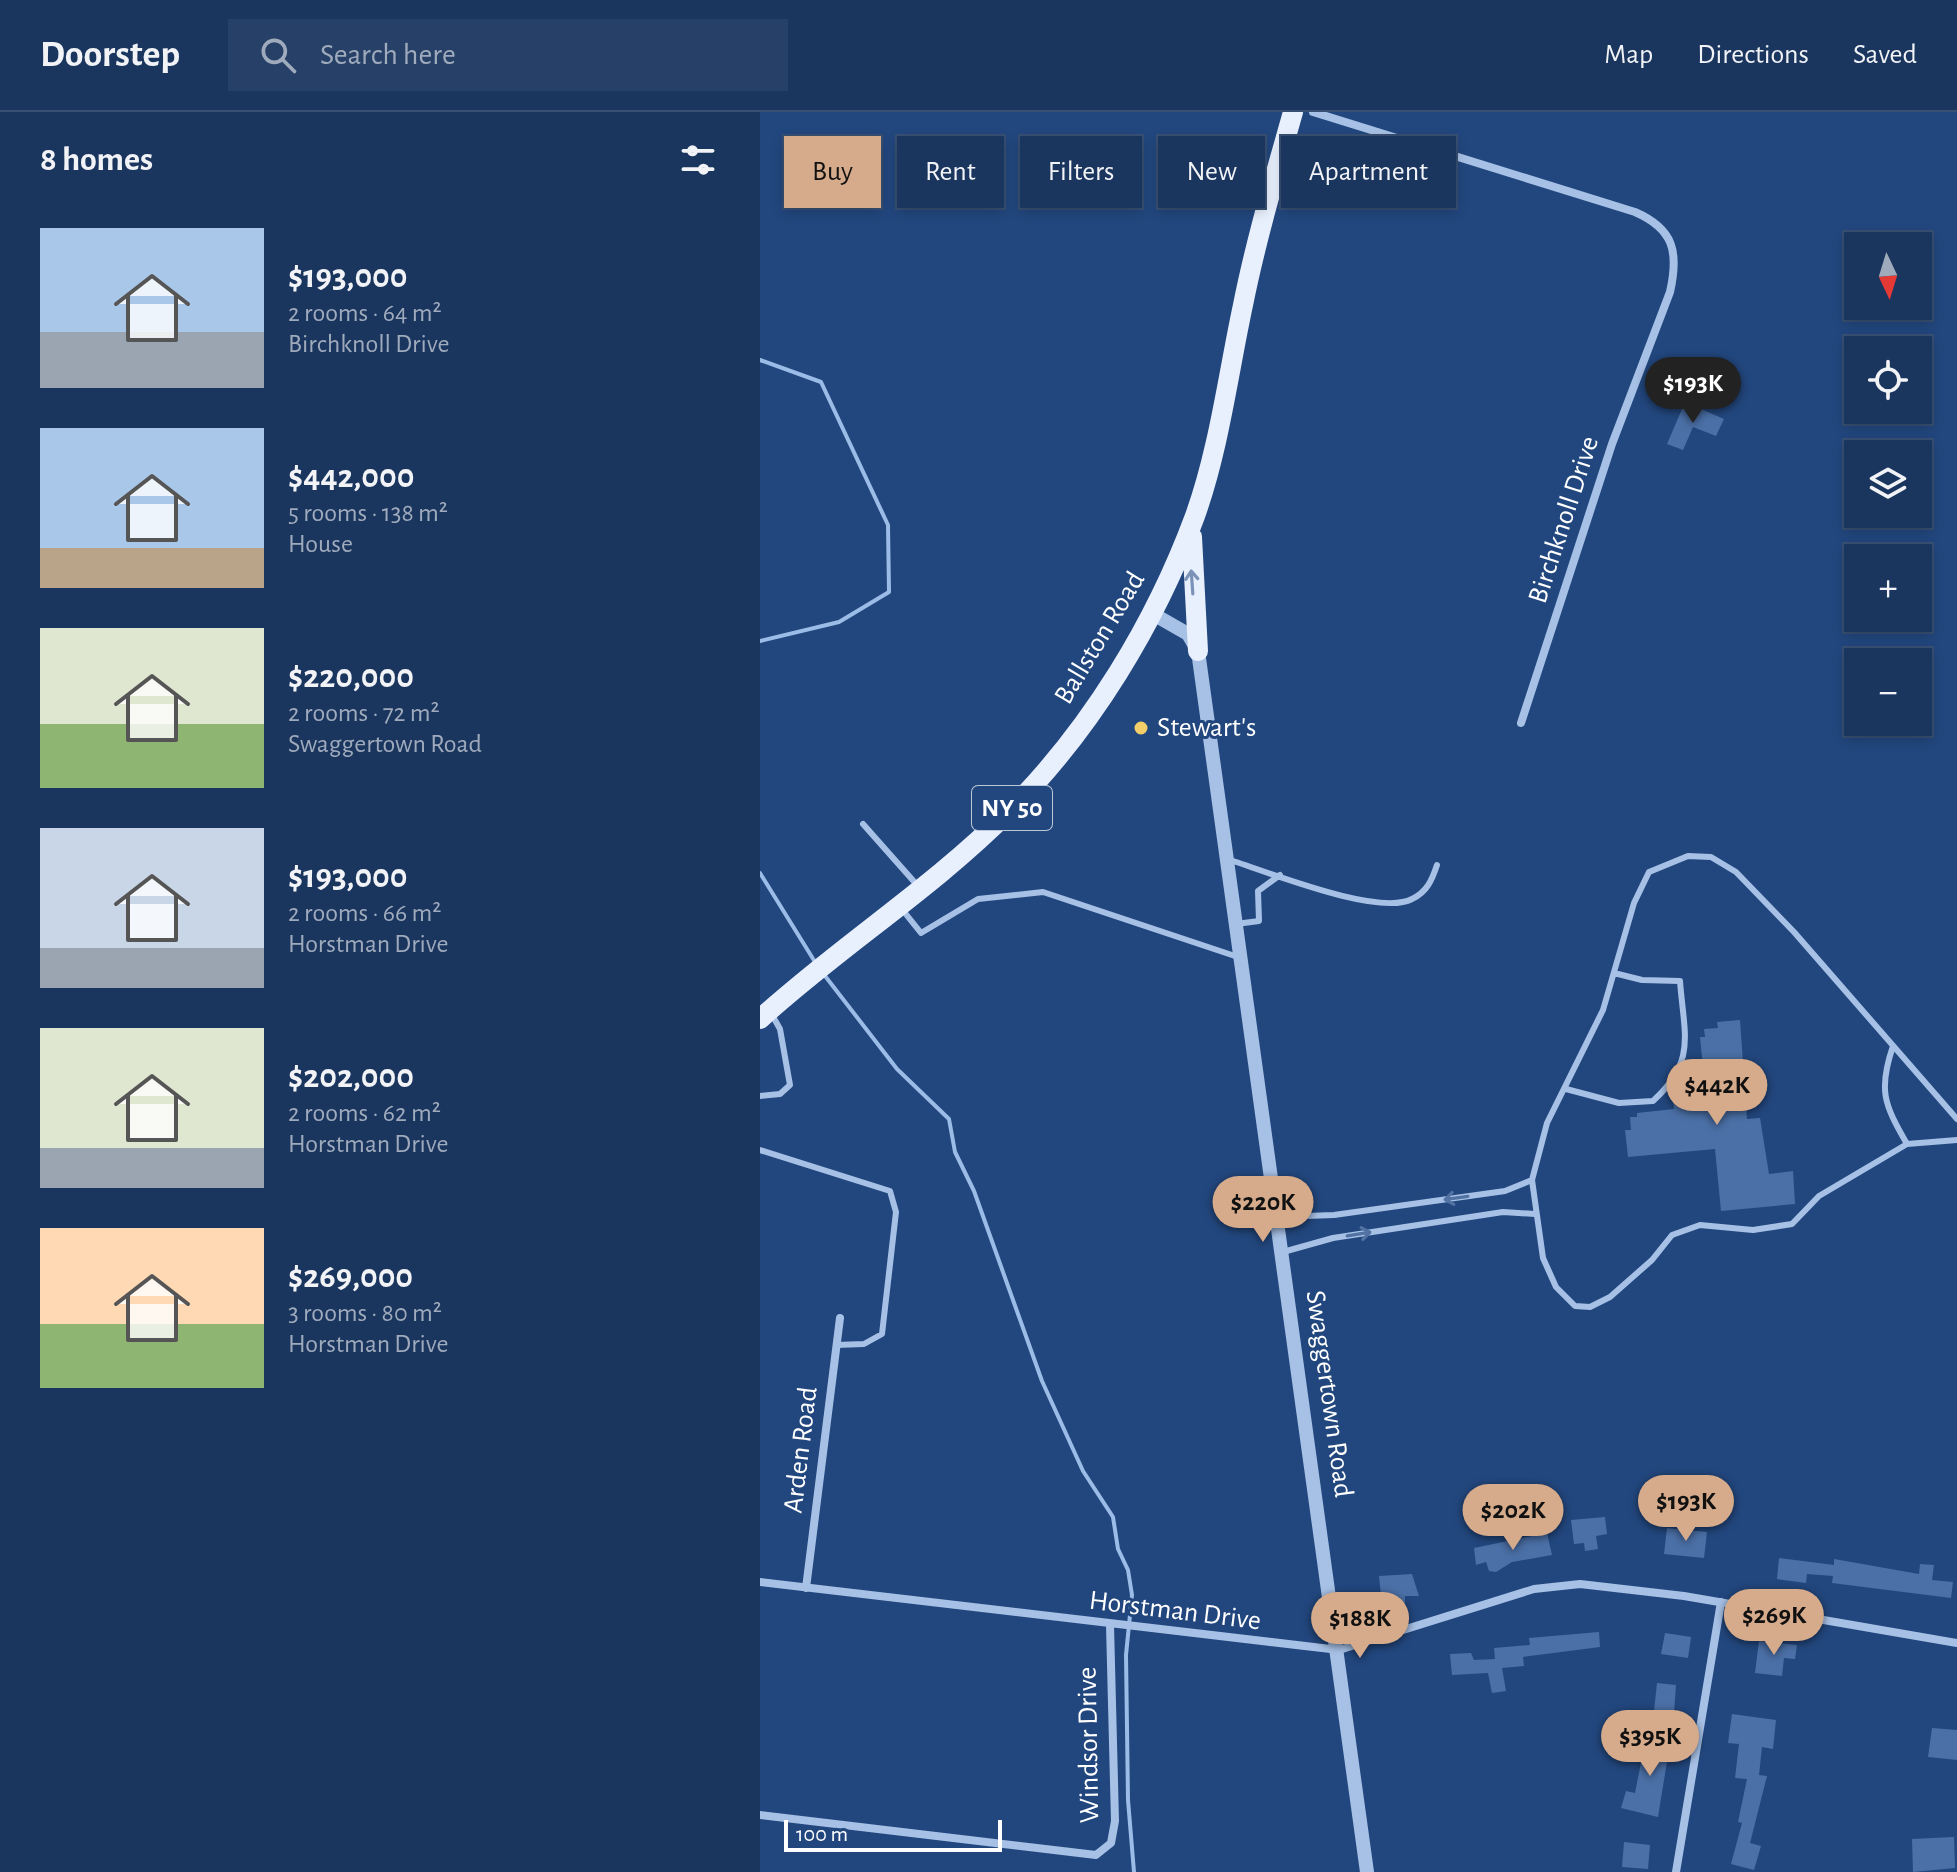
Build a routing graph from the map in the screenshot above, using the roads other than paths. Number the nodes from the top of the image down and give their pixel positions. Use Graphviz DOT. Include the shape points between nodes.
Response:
graph roads {
  1 [pos="1293,112"];
  2 [pos="1313,112"];
  3 [pos="1196,513"];
  4 [pos="1153,614"];
  5 [pos="1198,651"];
  6 [pos="1521,723"];
  7 [pos="863,824"];
  8 [pos="1227,859"];
  9 [pos="1437,865"];
  10 [pos="1280,875"];
  11 [pos="923,890"];
  12 [pos="901,908"];
  13 [pos="1236,924"];
  14 [pos="1241,958"];
  15 [pos="1614,973"];
  16 [pos="765,1015"];
  17 [pos="1893,1046"];
  18 [pos="1566,1089"];
  19 [pos="760,1096"];
  20 [pos="1957,1119"];
  21 [pos="1957,1140"];
  22 [pos="1907,1144"];
  23 [pos="760,1150"];
  24 [pos="1532,1180"];
  25 [pos="1535,1214"];
  26 [pos="1278,1217"];
  27 [pos="1283,1252"];
  28 [pos="840,1318"];
  29 [pos="836,1345"];
  30 [pos="760,1582"];
  31 [pos="806,1588"];
  32 [pos="1721,1602"];
  33 [pos="1110,1625"];
  34 [pos="1957,1643"];
  35 [pos="1339,1650"];
  36 [pos="760,1815"];
  37 [pos="1367,1872"];
  38 [pos="1676,1872"];
  1 -- 3 [label="main road, Ballston Road / NY 50"];
  2 -- 6 [label="street, Birchknoll Drive" via="1635,212 1654,220 1671,240 1675,269 1670,292 1612,444"];
  3 -- 4 [label="main road, Ballston Road / NY 50"];
  5 -- 3 [label="main road, one-way" via="1190,549"];
  4 -- 5 [label="street" via="1188,634"];
  4 -- 11 [label="main road, Ballston Road / NY 50" via="1041,777"];
  5 -- 8 [label="street, Swaggertown Road"];
  7 -- 11 [label="lane"];
  8 -- 10 [label="lane"];
  8 -- 13 [label="street, Swaggertown Road"];
  9 -- 10 [label="lane" via="1431,883 1409,902 1350,898"];
  10 -- 13 [label="lane" via="1258,891 1259,921"];
  11 -- 12 [label="main road, Ballston Road / NY 50"];
  12 -- 14 [label="lane" via="921,933 978,899 1043,892"];
  12 -- 16 [label="main road, Ballston Road / NY 50" via="818,967"];
  13 -- 14 [label="street, Swaggertown Road"];
  14 -- 26 [label="street, Swaggertown Road"];
  15 -- 17 [label="lane" via="1634,903 1649,872 1688,856 1711,857 1736,872"];
  15 -- 18 [label="lane"];
  15 -- 18 [label="lane" via="1680,981 1682,1068 1653,1101 1619,1103"];
  16 -- 19 [label="lane" via="780,1029 790,1085 780,1094"];
  17 -- 20 [label="lane"];
  17 -- 22 [label="lane" via="1882,1079 1890,1116"];
  18 -- 24 [label="lane" via="1547,1123"];
  21 -- 22 [label="lane"];
  22 -- 25 [label="lane" via="1819,1196 1792,1224 1753,1230 1700,1225 1672,1235 1610,1297 1590,1307 1575,1306 1556,1287 1543,1258"];
  23 -- 29 [label="lane" via="890,1191 896,1212 882,1334 864,1344"];
  24 -- 25 [label="lane"];
  24 -- 26 [label="lane, one-way" via="1505,1191 1334,1215"];
  27 -- 25 [label="lane, one-way" via="1333,1238 1503,1212"];
  26 -- 27 [label="street, Swaggertown Road"];
  27 -- 35 [label="street, Swaggertown Road"];
  28 -- 29 [label="street, Arden Road"];
  29 -- 31 [label="street, Arden Road"];
  30 -- 31 [label="street, Horstman Drive"];
  31 -- 33 [label="street, Horstman Drive"];
  32 -- 34 [label="street, Horstman Drive"];
  32 -- 35 [label="street, Horstman Drive" via="1622,1586 1549,1587"];
  32 -- 38 [label="street"];
  33 -- 35 [label="street, Horstman Drive"];
  33 -- 36 [label="street, Windsor Drive" via="1115,1821 1111,1843 1096,1855"];
  35 -- 37 [label="street, Swaggertown Road"];
}
